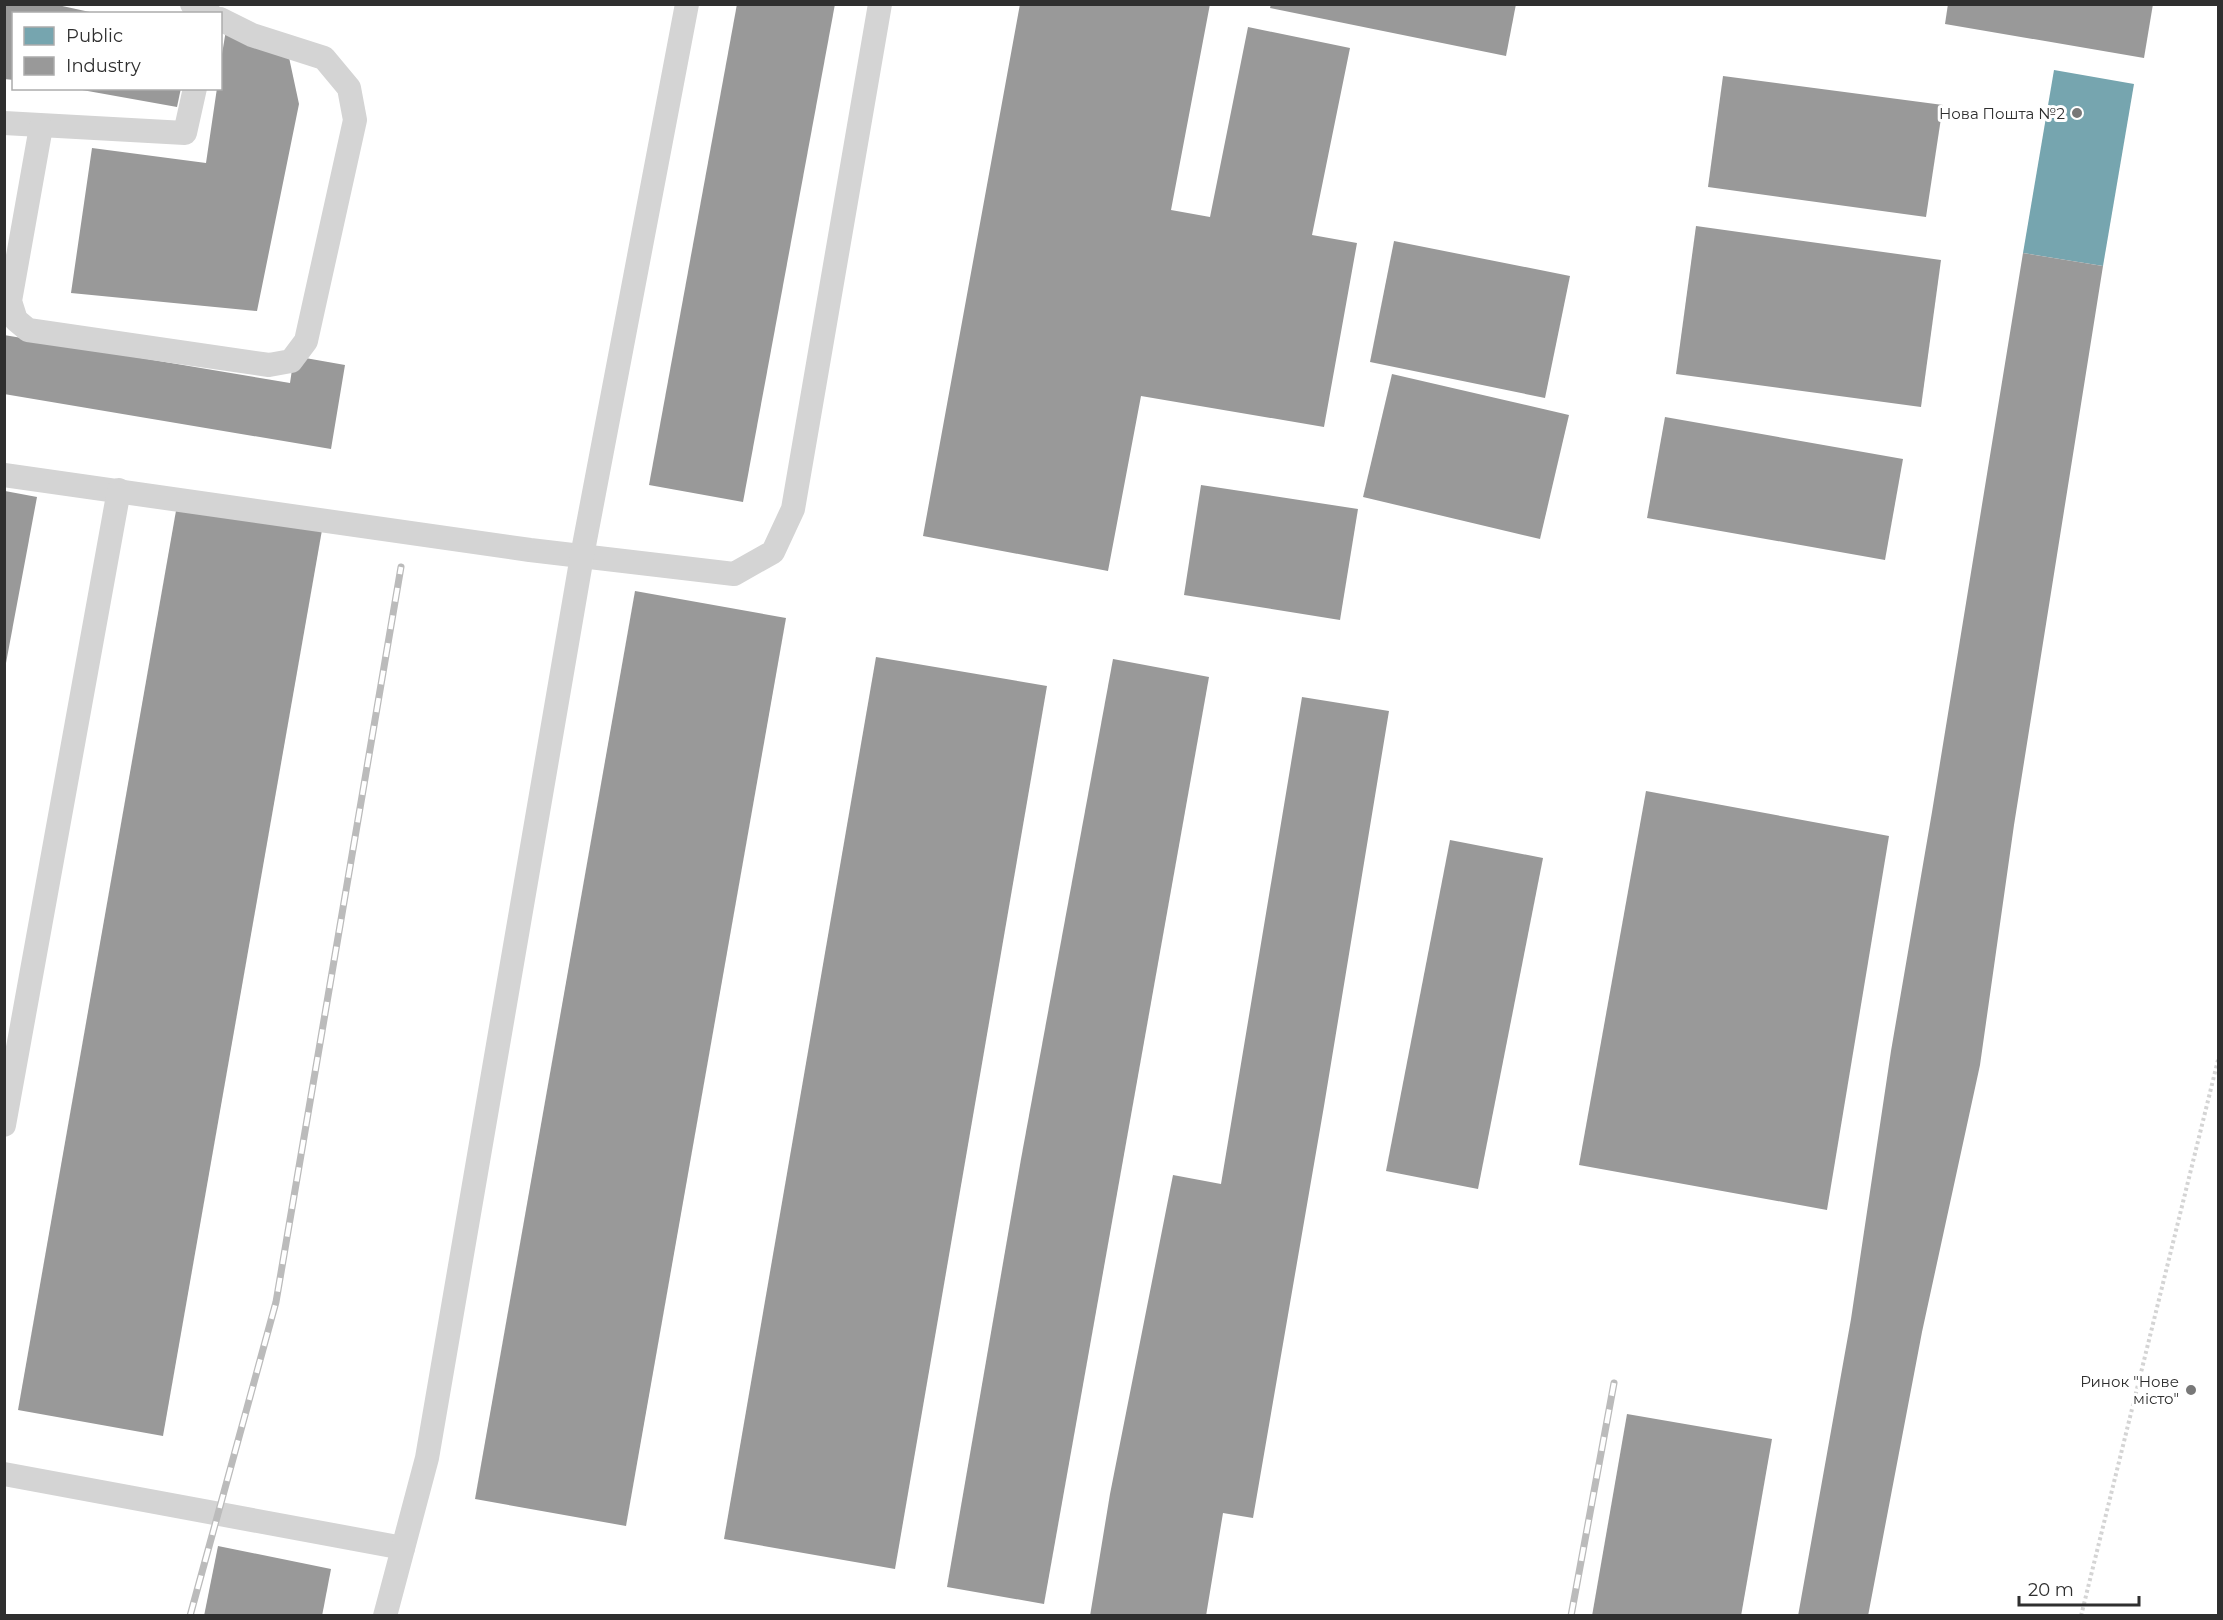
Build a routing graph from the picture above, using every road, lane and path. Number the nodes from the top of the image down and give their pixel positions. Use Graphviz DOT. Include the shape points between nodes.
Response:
graph roads {
  1 [pos="192,4"];
  2 [pos="687,4"];
  3 [pos="880,4"];
  4 [pos="206,12"];
  5 [pos="222,20"];
  6 [pos="195,90"];
  7 [pos="4,123"];
  8 [pos="41,127"];
  9 [pos="4,475"];
  10 [pos="119,490"];
  11 [pos="582,556"];
  12 [pos="2218,1060"];
  13 [pos="4,1125"];
  14 [pos="4,1474"];
  15 [pos="403,1548"];
  16 [pos="385,1616"];
  17 [pos="2081,1616"];
  1 -- 4 [label="lane"];
  2 -- 11 [label="lane"];
  3 -- 11 [label="lane" via="793,509 773,552 734,573"];
  5 -- 8 [label="lane" via="252,35 324,58 349,88 355,120 306,341 291,361 269,365 28,330 16,320 10,301"];
  6 -- 8 [label="lane" via="185,133"];
  7 -- 8 [label="lane"];
  9 -- 10 [label="lane"];
  10 -- 11 [label="lane"];
  10 -- 13 [label="lane"];
  11 -- 15 [label="lane" via="427,1458"];
  12 -- 17 [label="path"];
  14 -- 15 [label="lane"];
  15 -- 16 [label="lane"];
}
